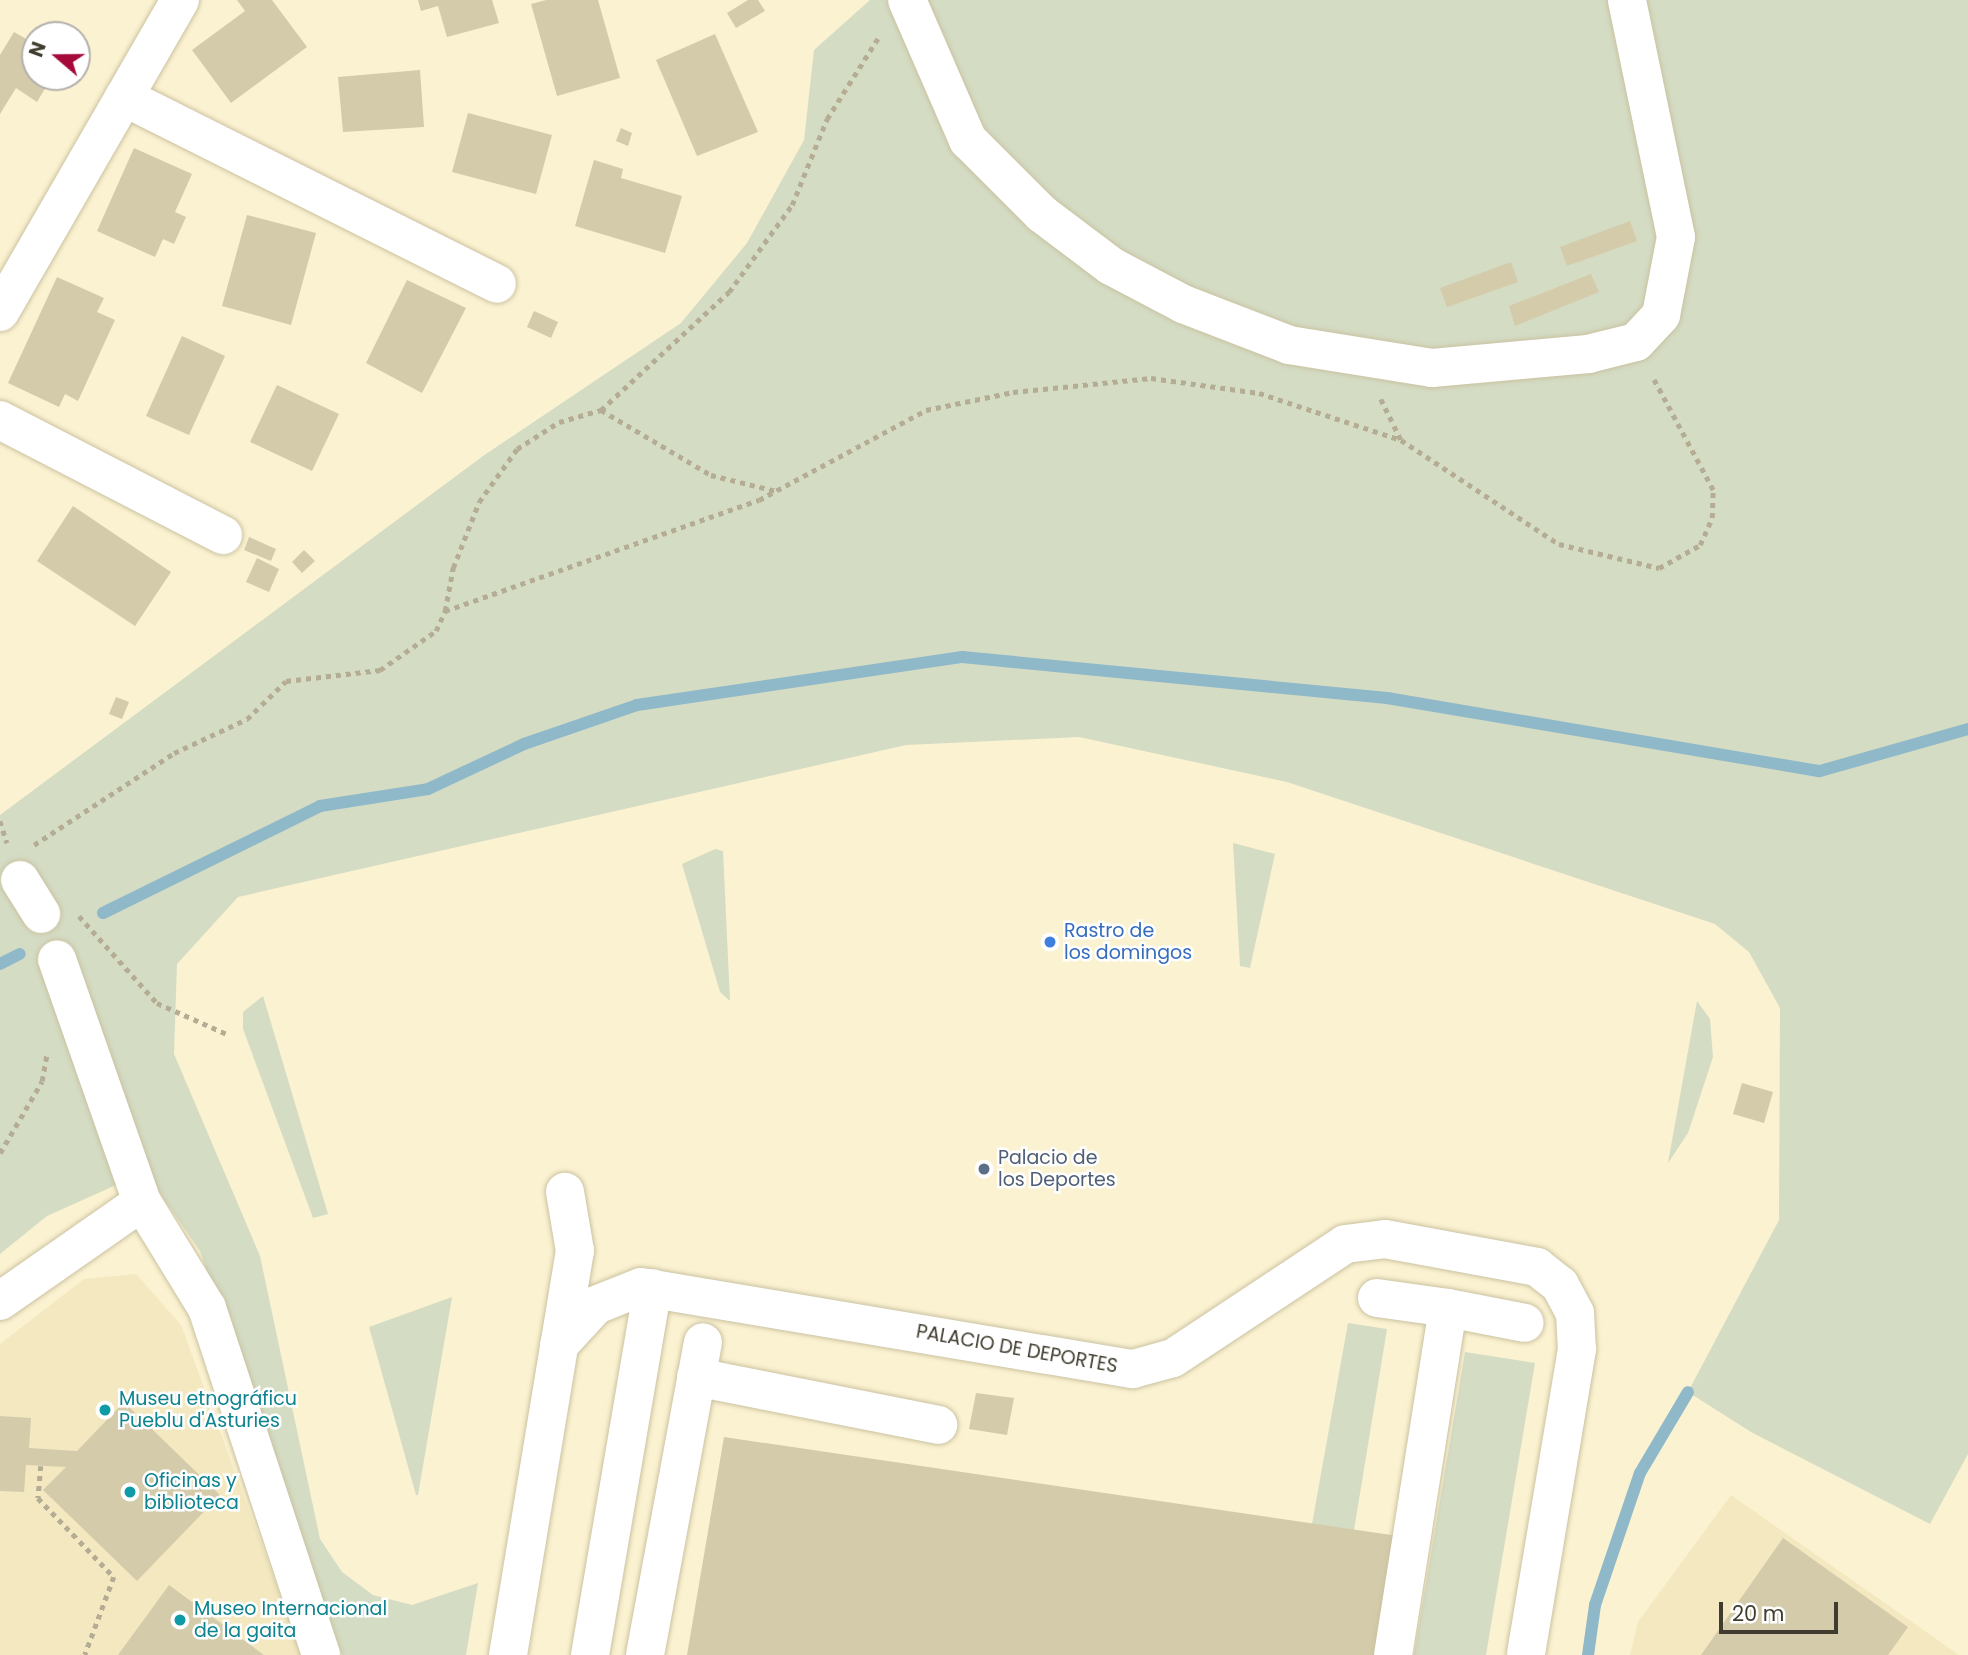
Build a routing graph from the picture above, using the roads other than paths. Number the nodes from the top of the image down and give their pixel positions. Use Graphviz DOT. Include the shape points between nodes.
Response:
graph roads {
  1 [pos="180,0"];
  2 [pos="907,0"];
  3 [pos="1627,0"];
  4 [pos="124,97"];
  5 [pos="497,284"];
  6 [pos="0,312"];
  7 [pos="0,420"];
  8 [pos="223,535"];
  9 [pos="23,865"];
  10 [pos="57,912"];
  11 [pos="57,959"];
  12 [pos="565,1192"];
  13 [pos="142,1202"];
  14 [pos="647,1287"];
  15 [pos="1377,1298"];
  16 [pos="0,1301"];
  17 [pos="1448,1308"];
  18 [pos="1525,1323"];
  19 [pos="559,1345"];
  20 [pos="938,1424"];
  21 [pos="321,1655"];
  22 [pos="508,1655"];
  23 [pos="590,1655"];
  24 [pos="645,1655"];
  25 [pos="1393,1655"];
  26 [pos="1526,1655"];
  1 -- 4 [label="street"];
  2 -- 3 [label="street" via="968,141 1042,214 1111,266 1183,304 1289,345 1432,368 1588,354 1636,342 1661,314 1676,237"];
  4 -- 5 [label="street"];
  4 -- 6 [label="street"];
  7 -- 8 [label="street"];
  9 -- 10 [label="street"];
  11 -- 13 [label="street"];
  12 -- 19 [label="street" via="575,1251"];
  13 -- 16 [label="street"];
  13 -- 21 [label="street" via="207,1307"];
  14 -- 19 [label="street" via="596,1305"];
  14 -- 23 [label="street"];
  14 -- 26 [label="street, PALACIO DE DEPORTES" via="1133,1369 1173,1358 1345,1244 1385,1239 1537,1267 1560,1285 1575,1313 1577,1349"];
  15 -- 17 [label="street"];
  17 -- 18 [label="street"];
  17 -- 25 [label="street"];
  19 -- 22 [label="street"];
  20 -- 24 [label="street" via="699,1359"];
}
